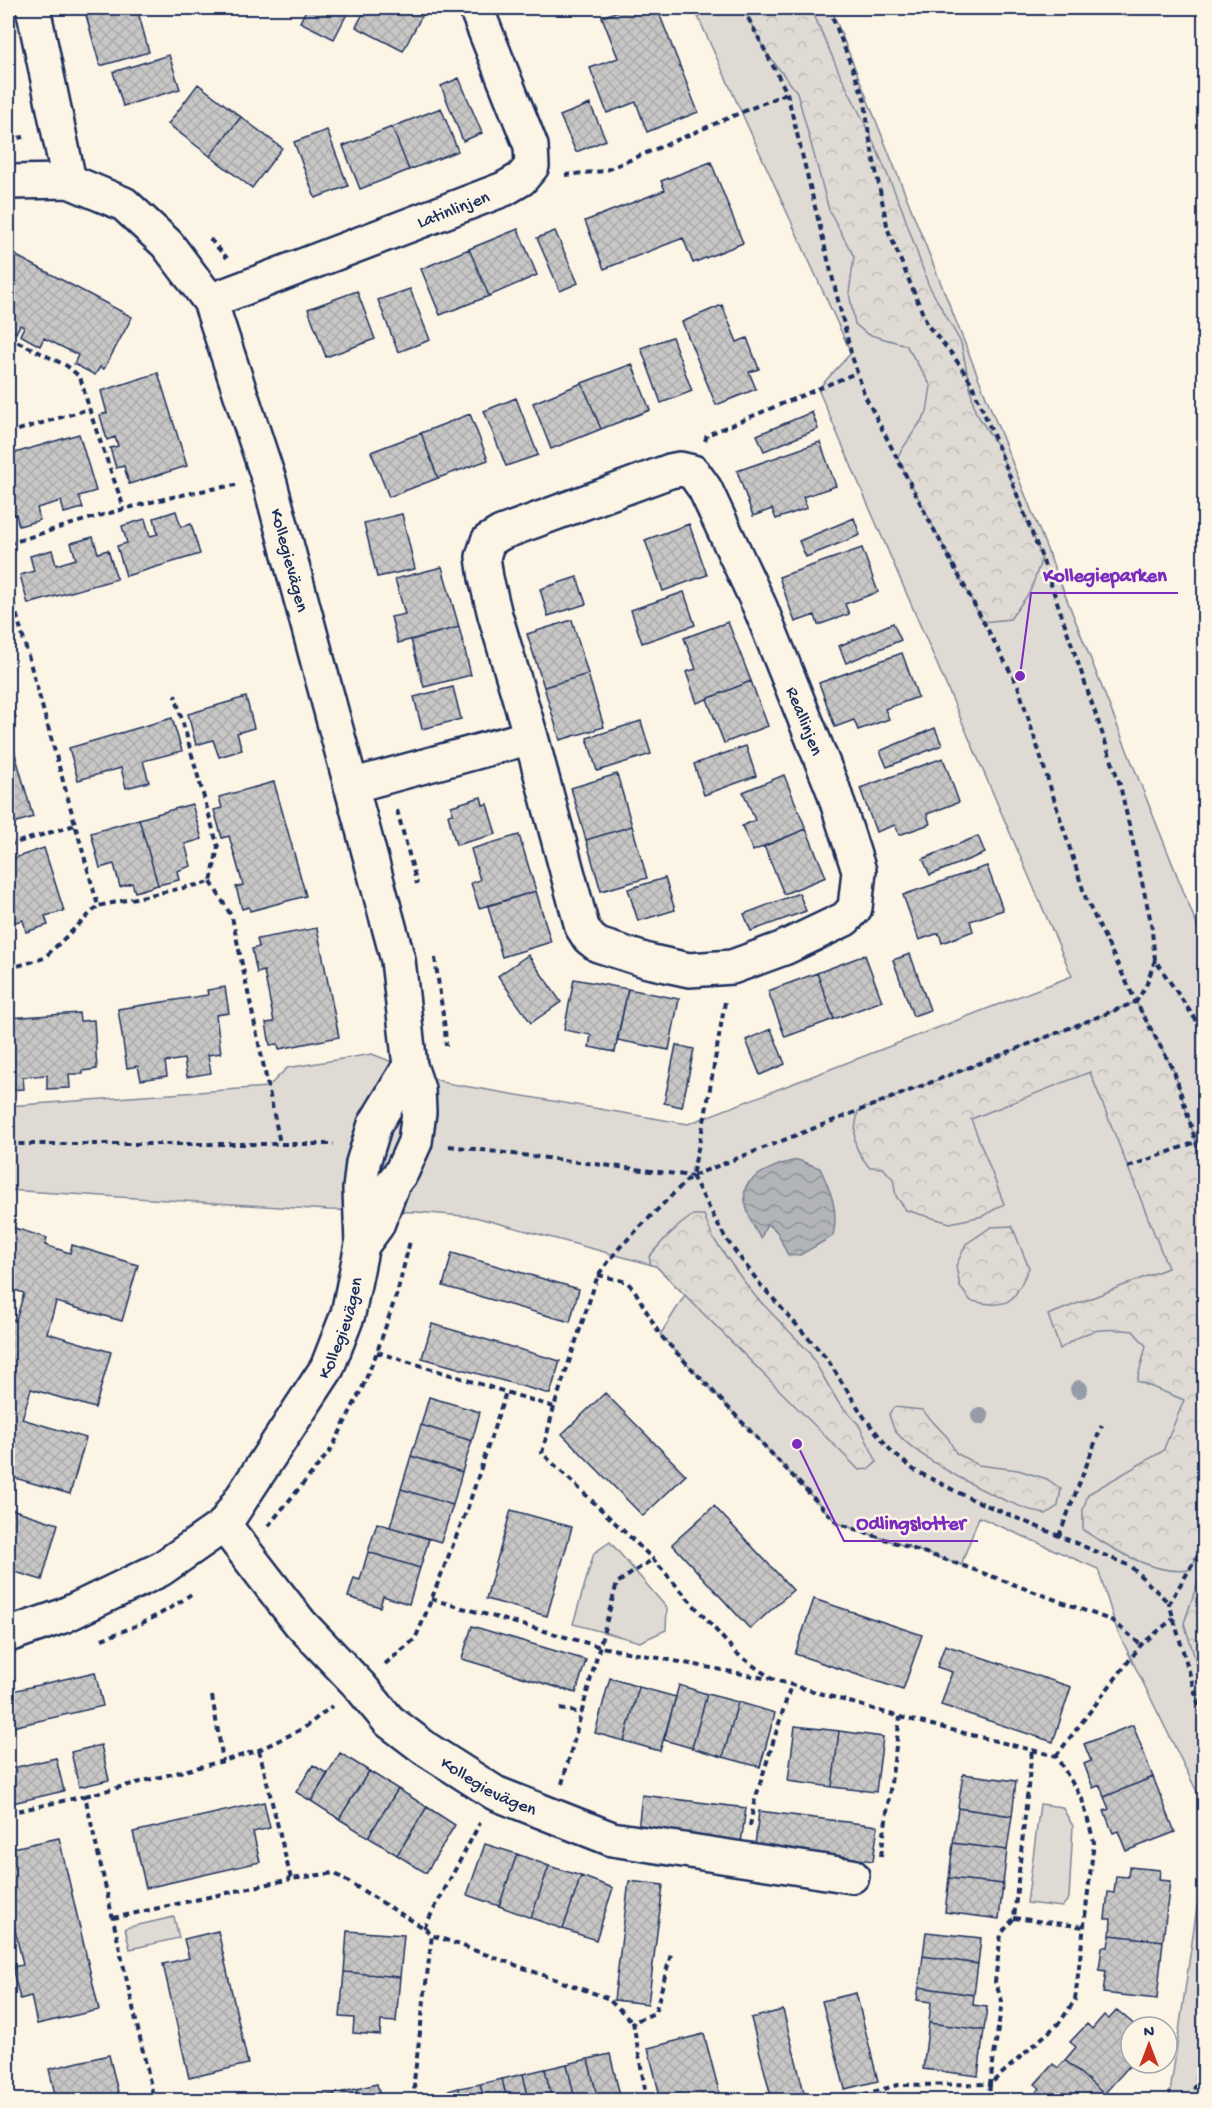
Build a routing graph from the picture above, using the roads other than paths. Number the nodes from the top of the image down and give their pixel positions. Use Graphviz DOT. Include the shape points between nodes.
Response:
graph roads {
  1 [pos="33,8"];
  2 [pos="476,8"];
  3 [pos="69,180"];
  4 [pos="8,182"];
  5 [pos="210,301"];
  6 [pos="531,737"];
  7 [pos="351,786"];
  8 [pos="410,1066"];
  9 [pos="362,1245"];
  10 [pos="224,1525"];
  11 [pos="8,1635"];
  12 [pos="852,1876"];
  1 -- 3 [label="street"];
  2 -- 5 [label="street, Latinlinjen" via="531,146 532,166 521,179 504,189"];
  3 -- 4 [label="street, Kollegievägen"];
  3 -- 5 [label="street, Kollegievägen" via="124,204 167,244"];
  5 -- 7 [label="street, Kollegievägen" via="269,480"];
  6 -- 6 [label="street, Reallinjen" via="486,578 483,557 488,541 670,471 693,472 705,489 760,607 833,789 859,871 855,908 845,919 732,967 688,970 598,945 582,927"];
  6 -- 7 [label="street"];
  7 -- 8 [label="street, Kollegievägen" via="398,960"];
  8 -- 9 [label="street, Kollegievägen" via="375,1124 363,1163"];
  8 -- 9 [label="street, Kollegievägen" via="418,1089 415,1142 377,1225"];
  9 -- 10 [label="street, Kollegievägen" via="348,1314 327,1368"];
  10 -- 11 [label="street, Kollegievägen" via="161,1569 63,1616"];
  10 -- 12 [label="street, Kollegievägen" via="300,1623 388,1721 495,1793 612,1839"];
}
